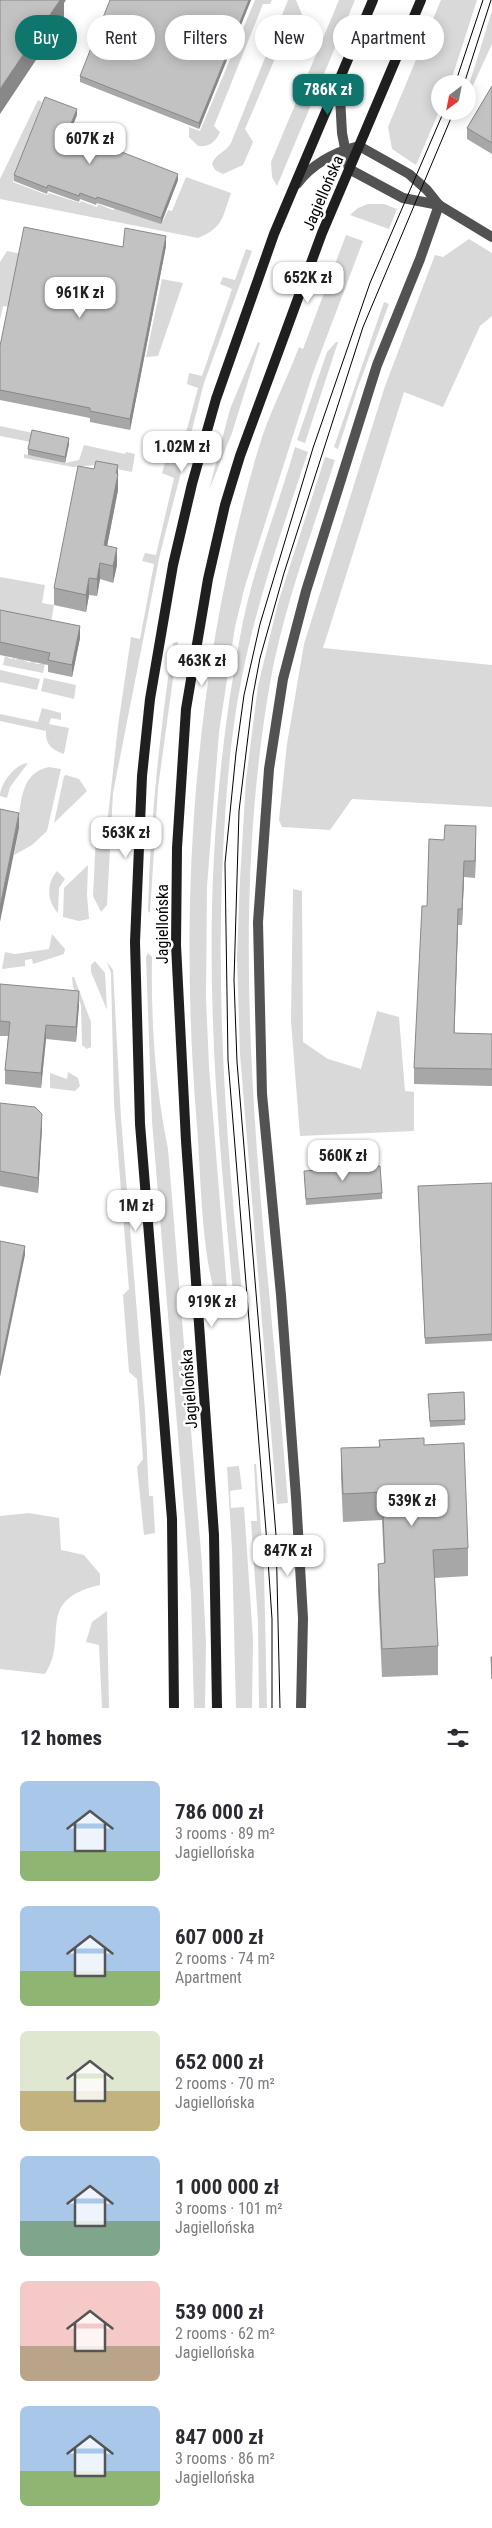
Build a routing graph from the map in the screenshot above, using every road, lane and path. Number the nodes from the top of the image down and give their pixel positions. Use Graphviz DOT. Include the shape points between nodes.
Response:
graph roads {
  1 [pos="373,0"];
  2 [pos="421,0"];
  3 [pos="339,79"];
  4 [pos="359,146"];
  5 [pos="344,150"];
  6 [pos="349,170"];
  7 [pos="293,188"];
  8 [pos="438,205"];
  9 [pos="492,237"];
  10 [pos="174,1708"];
  11 [pos="217,1708"];
  12 [pos="301,1708"];
  1 -- 3 [label="main road, Jagiellońska"];
  2 -- 4 [label="main road, Jagiellońska"];
  3 -- 5 [label="street"];
  3 -- 7 [label="main road, Jagiellońska"];
  4 -- 5 [label="street"];
  4 -- 6 [label="main road, Jagiellońska"];
  4 -- 8 [label="street" via="414,178"];
  5 -- 6 [label="street"];
  5 -- 7 [label="street" via="311,168"];
  6 -- 8 [label="street" via="403,198"];
  6 -- 11 [label="main road, Jagiellońska" via="288,323 227,497 202,606 182,754 176,945 186,1141 214,1535"];
  7 -- 10 [label="main road, Jagiellońska" via="230,354 192,484 166,605 150,699 142,776 135,942 140,1124 172,1519"];
  8 -- 9 [label="street"];
  8 -- 12 [label="street" via="377,365 303,599 285,670 268,769 258,922 262,1094 296,1497 303,1618"];
}
